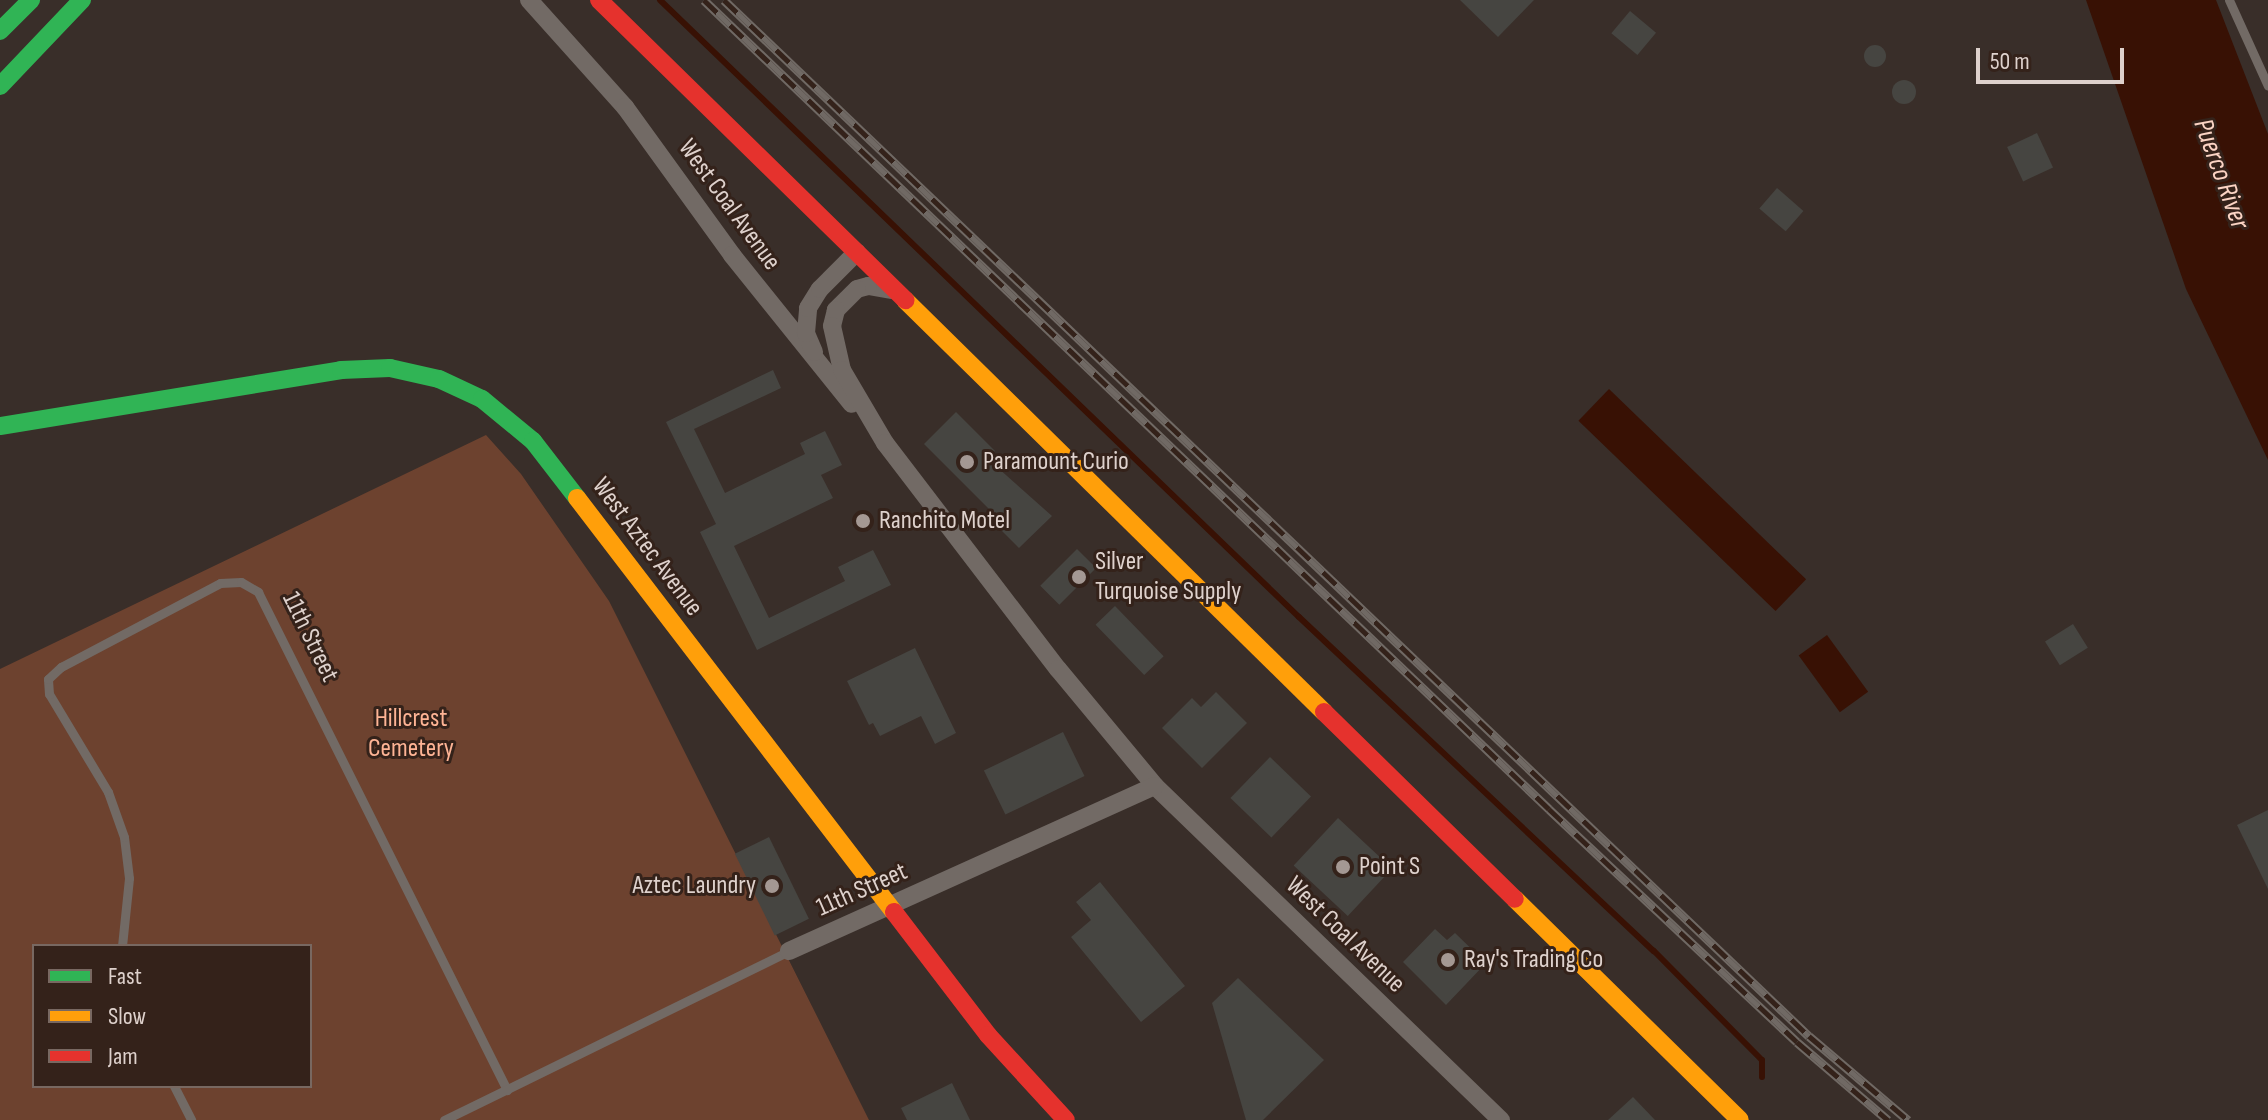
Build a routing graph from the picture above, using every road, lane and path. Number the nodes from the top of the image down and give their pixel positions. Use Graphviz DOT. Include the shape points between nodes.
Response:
graph roads {
  1 [pos="31,0"];
  2 [pos="82,0"];
  3 [pos="529,0"];
  4 [pos="599,0"];
  5 [pos="2229,0"];
  6 [pos="0,31"];
  7 [pos="0,86"];
  8 [pos="2268,86"];
  9 [pos="857,252"];
  10 [pos="903,296"];
  11 [pos="820,366"];
  12 [pos="0,426"];
  13 [pos="885,443"];
  14 [pos="1155,786"];
  15 [pos="889,906"];
  16 [pos="122,944"];
  17 [pos="789,951"];
  18 [pos="175,1088"];
  19 [pos="507,1090"];
  20 [pos="191,1120"];
  21 [pos="444,1120"];
  22 [pos="1066,1120"];
  23 [pos="1501,1120"];
  24 [pos="1740,1120"];
  1 -- 6 [label="main road"];
  2 -- 7 [label="main road"];
  3 -- 11 [label="street, West Coal Avenue" via="625,107"];
  4 -- 9 [label="main road"];
  5 -- 8 [label="lane"];
  9 -- 10 [label="main road"];
  9 -- 11 [label="street" via="808,308 806,333"];
  10 -- 13 [label="street" via="883,287 857,289 836,310 832,326 842,370"];
  10 -- 24 [label="main road"];
  11 -- 13 [label="street, West Coal Avenue"];
  12 -- 15 [label="main road, West Aztec Avenue" via="341,370 390,368 439,379 482,399 541,451"];
  13 -- 14 [label="street, West Coal Avenue"];
  14 -- 15 [label="street, 11th Street"];
  14 -- 23 [label="street, West Coal Avenue"];
  15 -- 17 [label="street, 11th Street"];
  15 -- 22 [label="main road, West Aztec Avenue" via="988,1035"];
  16 -- 19 [label="lane, 11th Street" via="129,878 124,837 108,792 49,694 48,679 61,667 220,583 241,582 258,592"];
  17 -- 19 [label="lane, 11th Street"];
  18 -- 20 [label="lane"];
  19 -- 21 [label="lane, 11th Street"];
}
